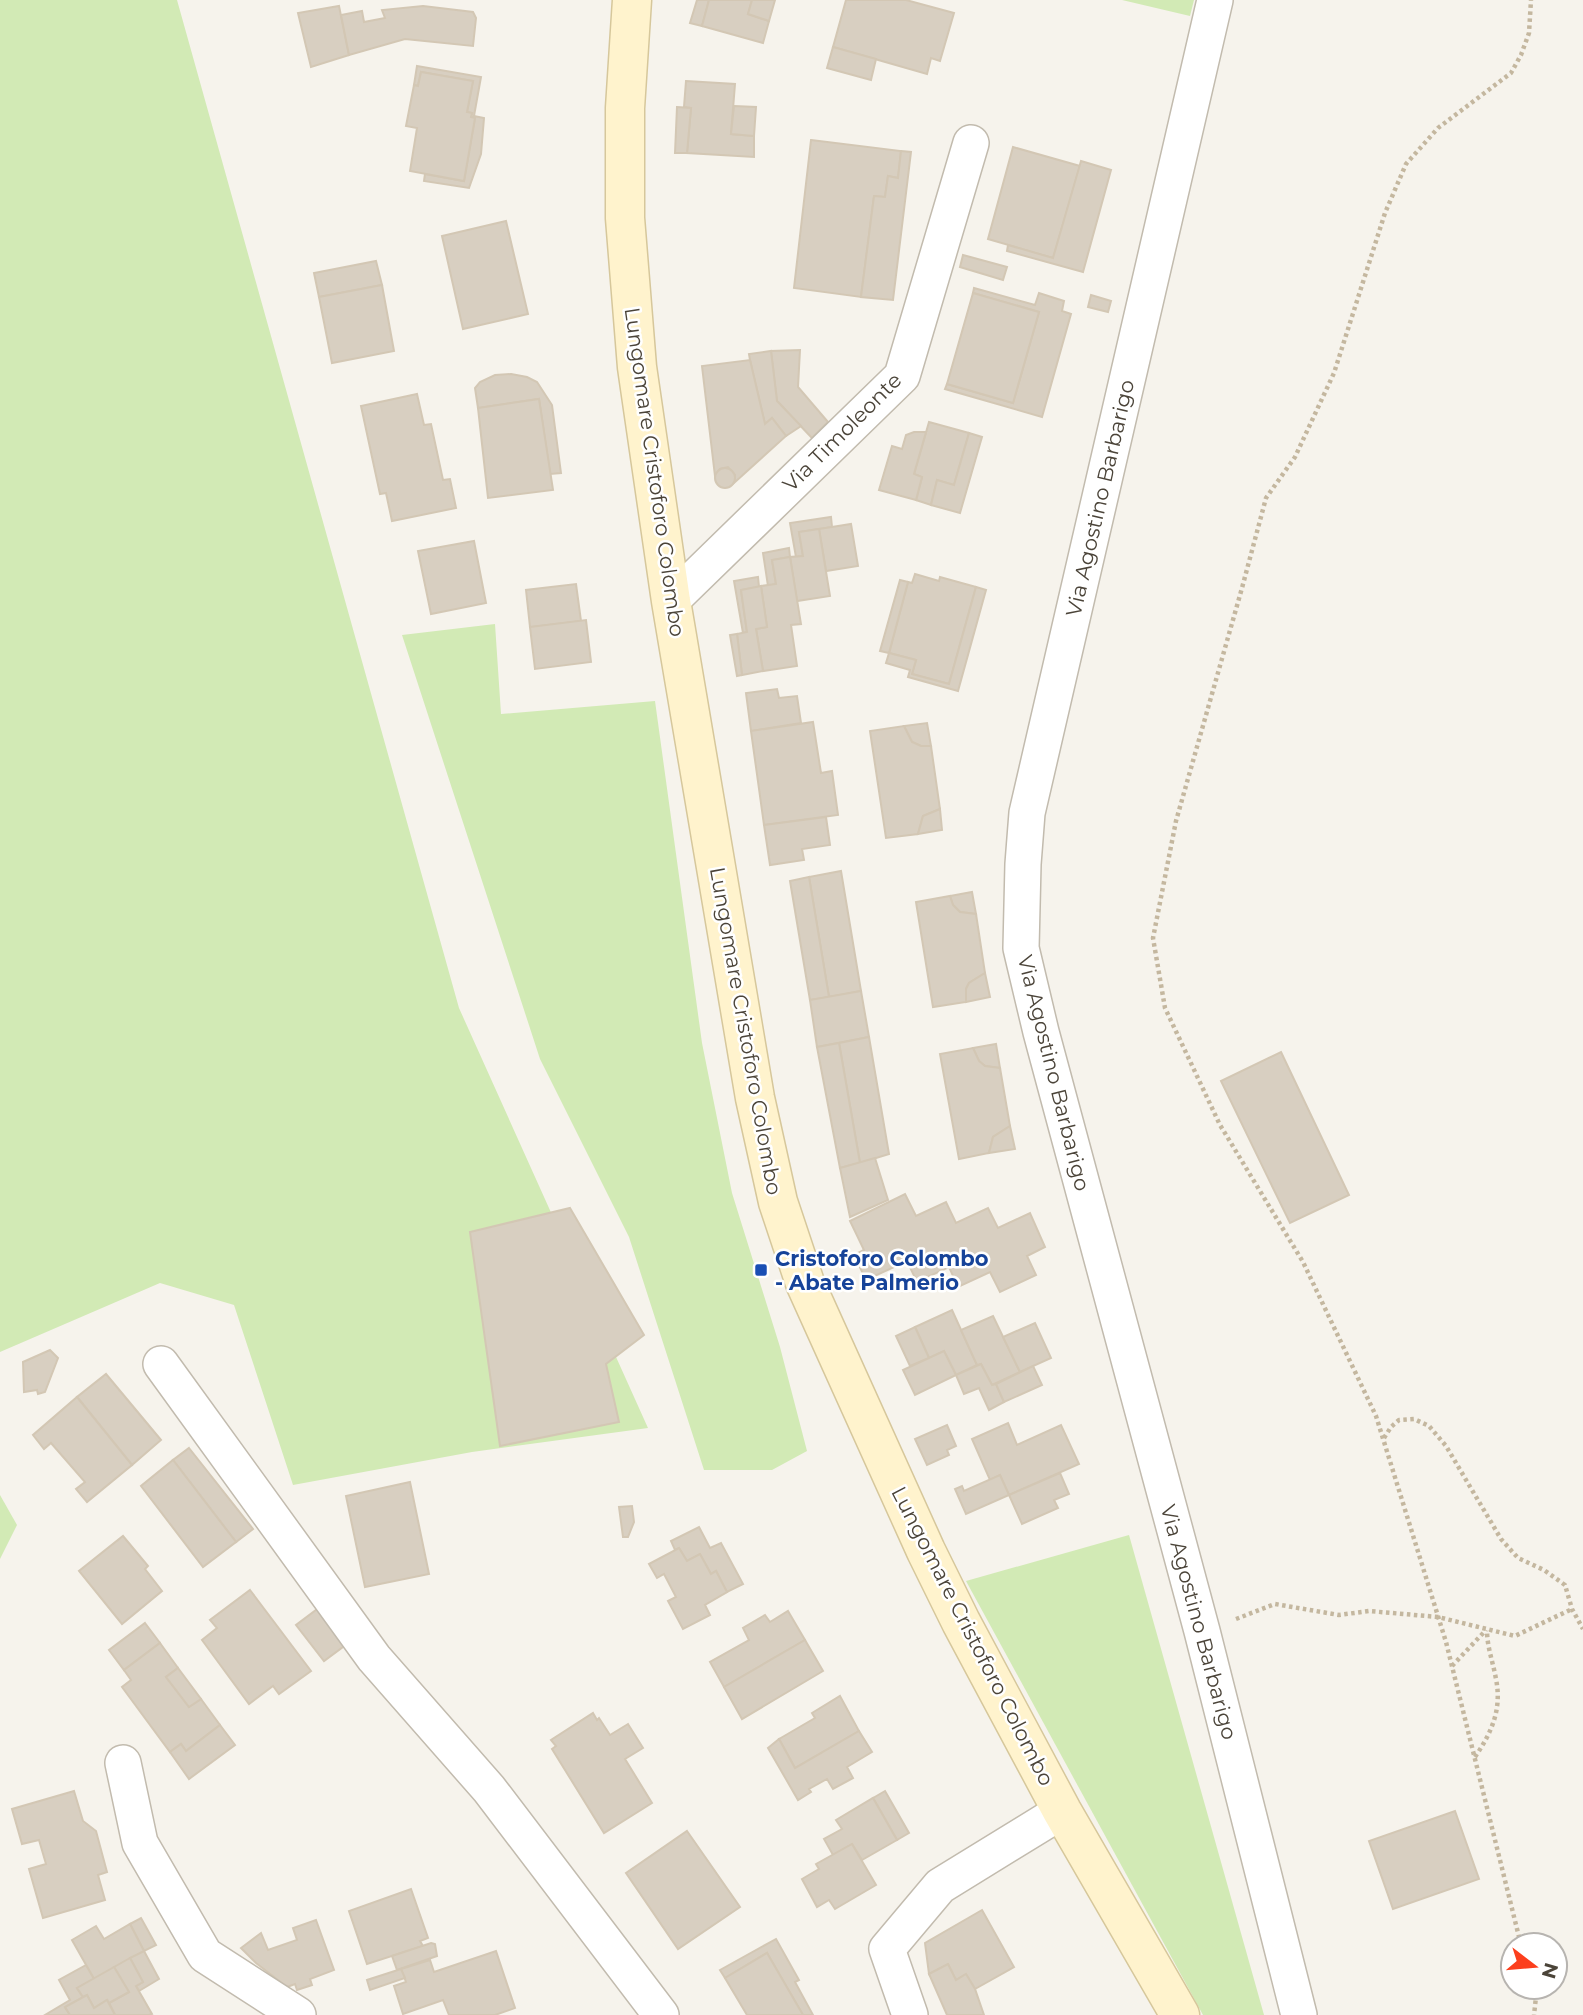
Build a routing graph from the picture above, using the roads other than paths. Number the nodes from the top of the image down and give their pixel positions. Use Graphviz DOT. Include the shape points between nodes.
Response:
graph roads {
  1 [pos="632,0"];
  2 [pos="1215,0"];
  3 [pos="971,143"];
  4 [pos="671,601"];
  5 [pos="161,1364"];
  6 [pos="123,1763"];
  7 [pos="1062,1811"];
  8 [pos="298,2015"];
  9 [pos="661,2015"];
  10 [pos="909,2015"];
  11 [pos="1180,2015"];
  12 [pos="1299,2015"];
  1 -- 4 [label="main road, Lungomare Cristoforo Colombo" via="625,108 625,218 637,367"];
  2 -- 12 [label="street, Via Agostino Barbarigo" via="1027,813 1021,948"];
  3 -- 4 [label="street, Via Timoleonte" via="902,376"];
  4 -- 7 [label="main road, Lungomare Cristoforo Colombo" via="755,1098 778,1202 805,1283 926,1551"];
  5 -- 9 [label="street" via="374,1658 489,1788"];
  6 -- 8 [label="street" via="140,1843 205,1955"];
  7 -- 10 [label="street" via="940,1886 887,1949"];
  7 -- 11 [label="main road, Lungomare Cristoforo Colombo"];
}
